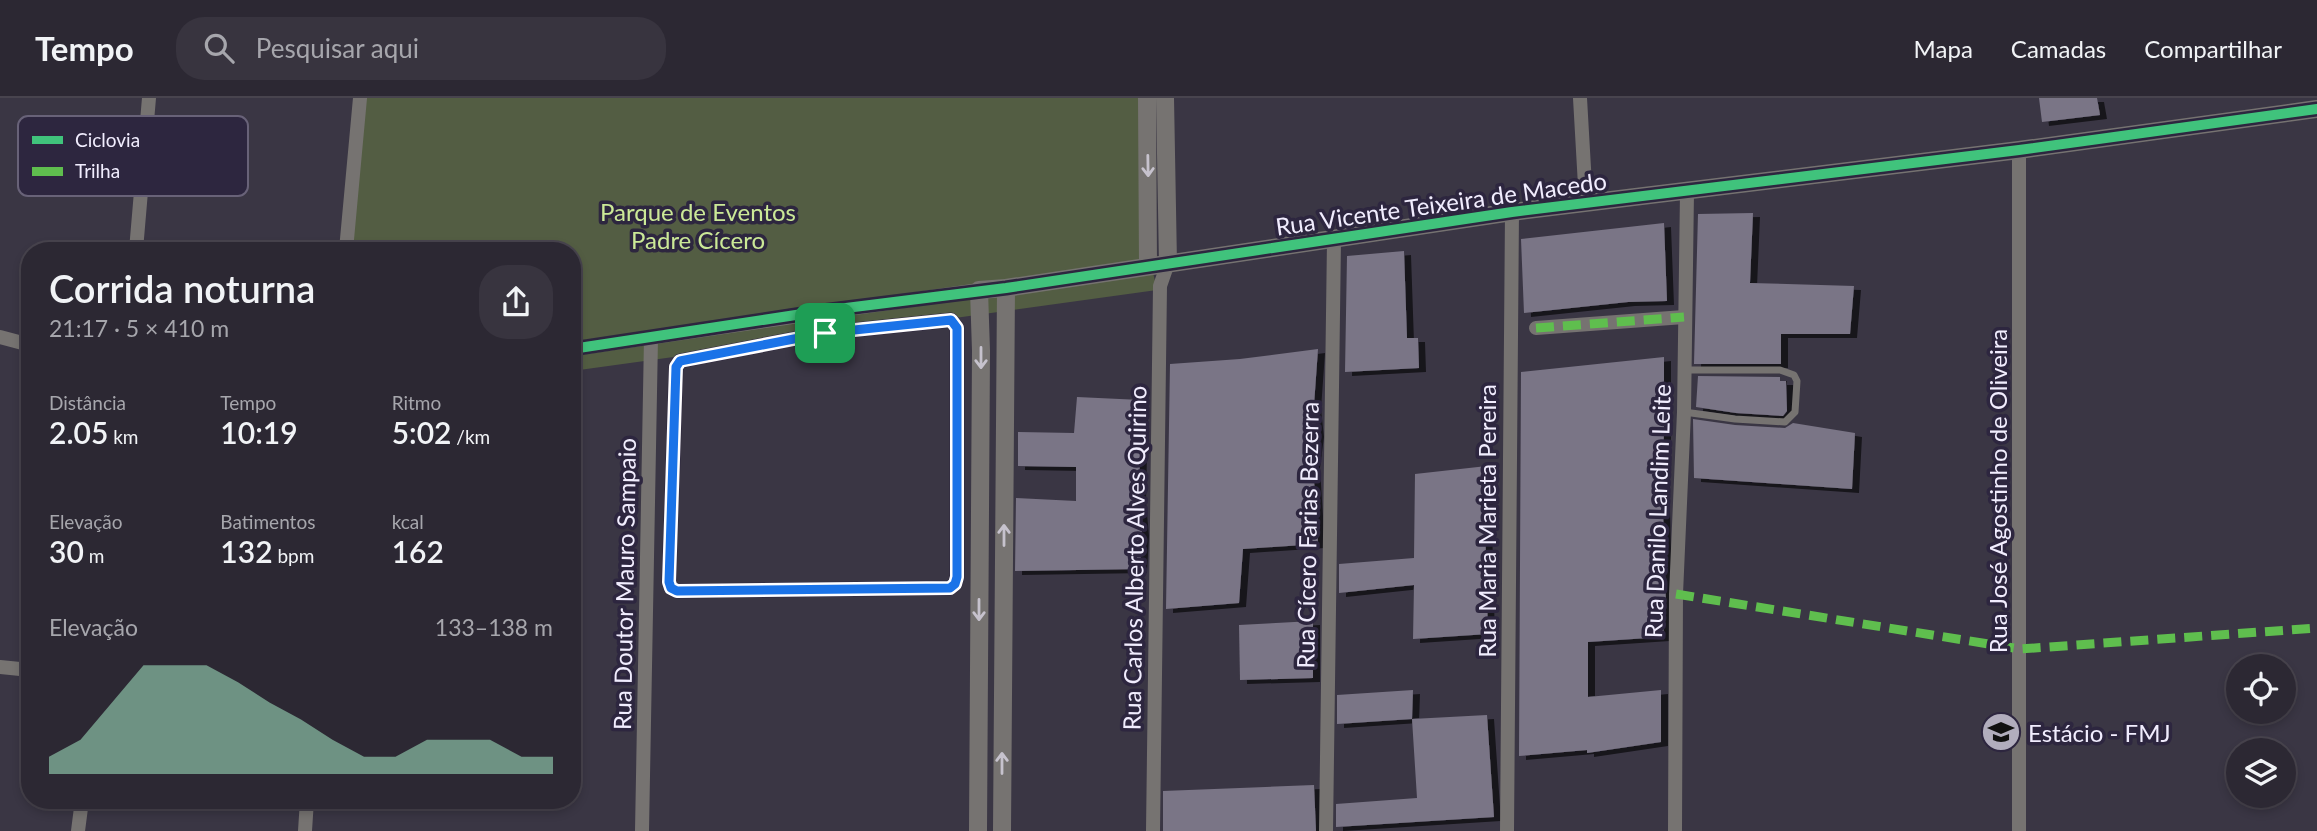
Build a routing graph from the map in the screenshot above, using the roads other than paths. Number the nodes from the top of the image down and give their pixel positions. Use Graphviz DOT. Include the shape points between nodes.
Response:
graph roads {
  1 [pos="149,98"];
  2 [pos="360,98"];
  3 [pos="1147,98"];
  4 [pos="1166,98"];
  5 [pos="1580,98"];
  6 [pos="2317,109"];
  7 [pos="147,116"];
  8 [pos="2019,150"];
  9 [pos="1687,192"];
  10 [pos="141,196"];
  11 [pos="1586,203"];
  12 [pos="1512,212"];
  13 [pos="1334,240"];
  14 [pos="137,242"];
  15 [pos="347,242"];
  16 [pos="1168,262"];
  17 [pos="1148,266"];
  18 [pos="1160,286"];
  19 [pos="1006,288"];
  20 [pos="979,290"];
  21 [pos="822,311"];
  22 [pos="1684,317"];
  23 [pos="1536,328"];
  24 [pos="825,333"];
  25 [pos="0,337"];
  26 [pos="651,338"];
  27 [pos="21,343"];
  28 [pos="581,348"];
  29 [pos="1684,370"];
  30 [pos="1684,412"];
  31 [pos="979,580"];
  32 [pos="1003,581"];
  33 [pos="0,667"];
  34 [pos="21,669"];
  35 [pos="81,809"];
  36 [pos="306,809"];
  37 [pos="78,831"];
  38 [pos="305,831"];
  39 [pos="642,831"];
  40 [pos="978,831"];
  41 [pos="1002,831"];
  42 [pos="1153,831"];
  43 [pos="1326,831"];
  44 [pos="1507,831"];
  45 [pos="1675,831"];
  46 [pos="2019,831"];
  1 -- 7 [label="street"];
  2 -- 15 [label="street"];
  3 -- 17 [label="street, one-way"];
  4 -- 16 [label="street"];
  5 -- 11 [label="street"];
  6 -- 8 [label="street, Rua Vicente Teixeira de Macedo"];
  8 -- 9 [label="street, Rua Vicente Teixeira de Macedo"];
  8 -- 46 [label="street, Rua José Agostinho de Oliveira"];
  9 -- 11 [label="street, Rua Vicente Teixeira de Macedo"];
  9 -- 22 [label="street, Rua Danilo Landim Leite"];
  10 -- 14 [label="street"];
  11 -- 12 [label="street, Rua Vicente Teixeira de Macedo"];
  12 -- 13 [label="street, Rua Vicente Teixeira de Macedo"];
  12 -- 44 [label="street, Rua Maria Marieta Pereira"];
  13 -- 16 [label="street, Rua Vicente Teixeira de Macedo"];
  13 -- 43 [label="street, Rua Cícero Farias Bezerra"];
  16 -- 17 [label="street, Rua Vicente Teixeira de Macedo"];
  16 -- 18 [label="street"];
  17 -- 18 [label="street"];
  17 -- 19 [label="street, Rua Vicente Teixeira de Macedo"];
  18 -- 42 [label="street, Rua Carlos Alberto Alves Quirino"];
  19 -- 20 [label="street, Rua Vicente Teixeira de Macedo"];
  32 -- 19 [label="street, one-way"];
  20 -- 21 [label="street, Rua Vicente Teixeira de Macedo"];
  20 -- 31 [label="street, one-way"];
  21 -- 24 [label="street"];
  21 -- 26 [label="street, Rua Vicente Teixeira de Macedo"];
  22 -- 23 [label="street"];
  22 -- 29 [label="street, Rua Danilo Landim Leite"];
  24 -- 24 [label="street" via="956,323 955,584 950,588 671,588 677,364"];
  25 -- 27 [label="street"];
  26 -- 28 [label="street, Rua Vicente Teixeira de Macedo"];
  26 -- 39 [label="street, Rua Doutor Mauro Sampaio"];
  29 -- 30 [label="street, Rua Danilo Landim Leite"];
  29 -- 30 [label="lane" via="1780,370 1797,381 1795,412 1785,422"];
  30 -- 45 [label="street, Rua Danilo Landim Leite" via="1676,594"];
  31 -- 32 [label="street"];
  31 -- 40 [label="street, one-way"];
  41 -- 32 [label="street, one-way"];
  33 -- 34 [label="street"];
  35 -- 37 [label="street"];
  36 -- 38 [label="street"];
}
